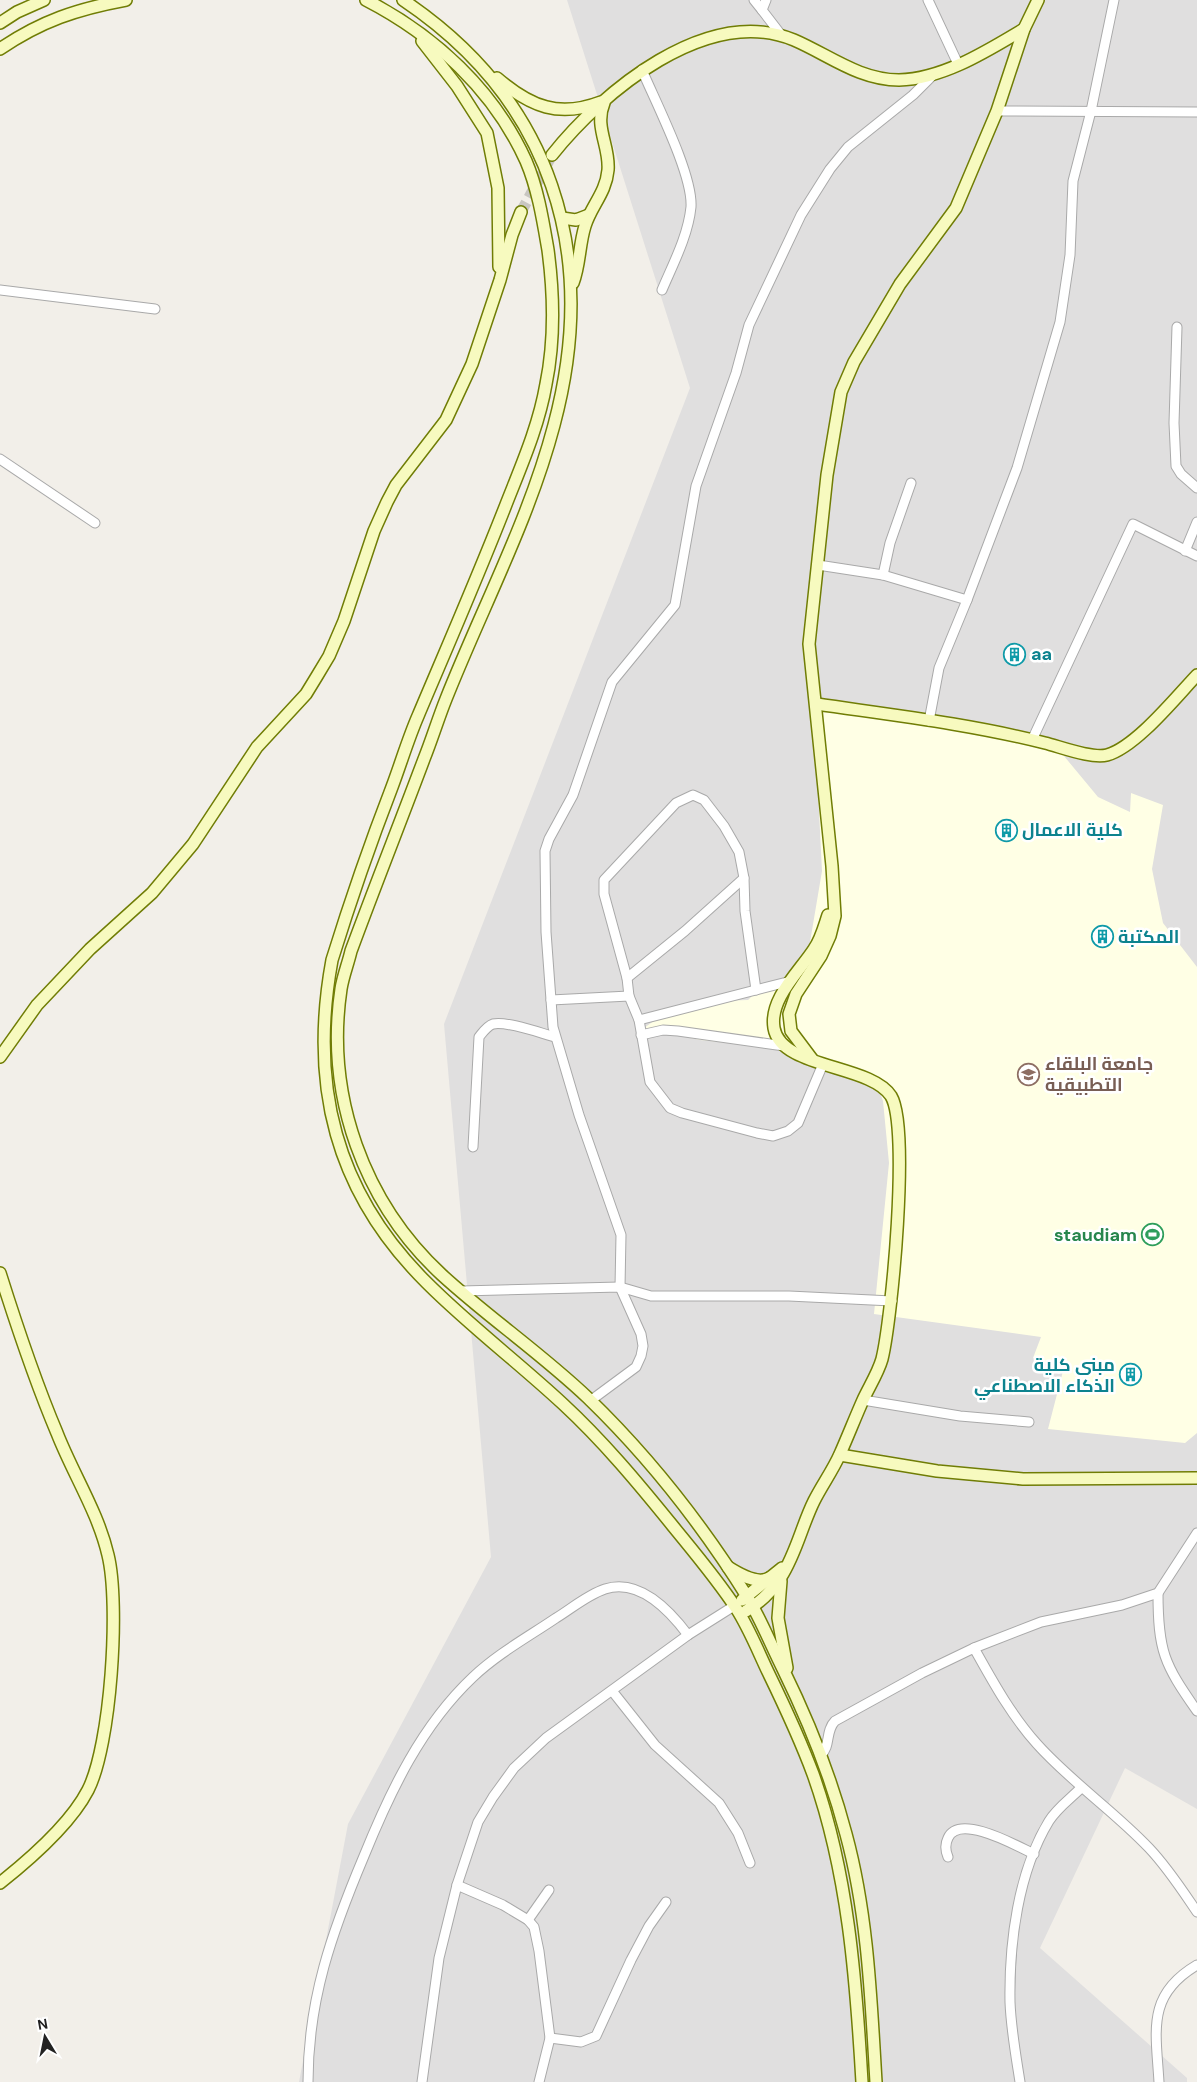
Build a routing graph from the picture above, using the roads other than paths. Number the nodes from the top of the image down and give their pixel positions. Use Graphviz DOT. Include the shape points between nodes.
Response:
graph roads {
  1 [pos="44,0"];
  2 [pos="126,0"];
  3 [pos="366,0"];
  4 [pos="403,0"];
  5 [pos="754,0"];
  6 [pos="766,0"];
  7 [pos="928,0"];
  8 [pos="1038,0"];
  9 [pos="1114,0"];
  10 [pos="762,10"];
  11 [pos="0,22"];
  12 [pos="411,28"];
  13 [pos="1024,29"];
  14 [pos="782,36"];
  15 [pos="0,49"];
  16 [pos="476,60"];
  17 [pos="958,64"];
  18 [pos="642,70"];
  19 [pos="932,75"];
  20 [pos="605,100"];
  21 [pos="578,109"];
  22 [pos="997,111"];
  23 [pos="1091,112"];
  24 [pos="1197,112"];
  25 [pos="582,122"];
  26 [pos="600,132"];
  27 [pos="552,155"];
  28 [pos="521,212"];
  29 [pos="589,215"];
  30 [pos="562,218"];
  31 [pos="500,280"];
  32 [pos="571,287"];
  33 [pos="0,290"];
  34 [pos="662,290"];
  35 [pos="155,309"];
  36 [pos="1177,327"];
  37 [pos="0,459"];
  38 [pos="911,482"];
  39 [pos="1197,488"];
  40 [pos="1197,522"];
  41 [pos="96,523"];
  42 [pos="1185,551"];
  43 [pos="1197,556"];
  44 [pos="818,565"];
  45 [pos="883,575"];
  46 [pos="967,600"];
  47 [pos="1197,675"];
  48 [pos="427,694"];
  49 [pos="445,700"];
  50 [pos="817,704"];
  51 [pos="929,721"];
  52 [pos="1032,740"];
  53 [pos="744,878"];
  54 [pos="833,904"];
  55 [pos="627,978"];
  56 [pos="791,981"];
  57 [pos="756,990"];
  58 [pos="629,996"];
  59 [pos="551,1000"];
  60 [pos="640,1020"];
  61 [pos="641,1034"];
  62 [pos="555,1037"];
  63 [pos="784,1046"];
  64 [pos="0,1057"];
  65 [pos="818,1061"];
  66 [pos="473,1147"];
  67 [pos="0,1273"];
  68 [pos="620,1287"];
  69 [pos="461,1291"];
  70 [pos="892,1301"];
  71 [pos="863,1400"];
  72 [pos="590,1401"];
  73 [pos="1029,1422"];
  74 [pos="840,1455"];
  75 [pos="1197,1478"];
  76 [pos="1197,1533"];
  77 [pos="726,1566"];
  78 [pos="779,1575"];
  79 [pos="1158,1594"];
  80 [pos="750,1602"];
  81 [pos="737,1610"];
  82 [pos="688,1635"];
  83 [pos="974,1648"];
  84 [pos="791,1685"];
  85 [pos="613,1692"];
  86 [pos="1197,1711"];
  87 [pos="820,1754"];
  88 [pos="1081,1788"];
  89 [pos="1034,1854"];
  90 [pos="948,1857"];
  91 [pos="750,1863"];
  92 [pos="0,1883"];
  93 [pos="457,1885"];
  94 [pos="549,1890"];
  95 [pos="666,1902"];
  96 [pos="1197,1912"];
  97 [pos="528,1920"];
  98 [pos="1197,1965"];
  99 [pos="550,2038"];
  100 [pos="308,2082"];
  101 [pos="422,2082"];
  102 [pos="538,2082"];
  103 [pos="862,2082"];
  104 [pos="876,2082"];
  105 [pos="1020,2082"];
  106 [pos="1159,2082"];
  1 -- 11 [label="main road"];
  2 -- 15 [label="main road" via="62,15 22,34"];
  3 -- 12 [label="main road"];
  4 -- 16 [label="main road" via="428,17"];
  5 -- 10 [label="street"];
  6 -- 10 [label="street"];
  7 -- 17 [label="street"];
  8 -- 13 [label="main road"];
  9 -- 23 [label="street"];
  10 -- 14 [label="street"];
  12 -- 31 [label="main road" via="453,80 487,133 498,188"];
  12 -- 48 [label="main road" via="440,49 476,83 517,144 527,164 544,224 553,304 552,346 537,421 491,544"];
  13 -- 17 [label="main road"];
  13 -- 22 [label="main road"];
  14 -- 18 [label="main road" via="740,33 720,36 681,48"];
  14 -- 19 [label="main road" via="864,75 898,80"];
  16 -- 21 [label="main road" via="531,102 554,110"];
  16 -- 30 [label="main road" via="508,99 538,147"];
  17 -- 19 [label="main road"];
  18 -- 20 [label="main road"];
  18 -- 34 [label="street" via="686,176 691,197 684,238"];
  19 -- 59 [label="street" via="913,95 848,147 830,169 801,215 749,325 736,373 696,486 675,605 612,682 573,795 545,851"];
  20 -- 21 [label="main road"];
  20 -- 25 [label="main road"];
  20 -- 26 [label="main road"];
  21 -- 25 [label="main road" via="584,112"];
  22 -- 23 [label="street"];
  22 -- 44 [label="main road" via="956,208 900,284 854,362 841,392 831,441"];
  23 -- 24 [label="street"];
  23 -- 46 [label="street" via="1072,188 1070,255 1060,322 1017,468"];
  25 -- 26 [label="main road"];
  25 -- 27 [label="main road"];
  26 -- 29 [label="main road" via="608,156 607,181"];
  28 -- 31 [label="main road"];
  29 -- 30 [label="main road" via="576,220"];
  29 -- 32 [label="main road"];
  30 -- 32 [label="main road"];
  31 -- 64 [label="main road" via="457,398 446,420 396,485 387,502 344,621 318,676 306,694 257,747 188,851 152,893 90,949 37,1005"];
  32 -- 49 [label="main road" via="569,356 554,426 536,481"];
  33 -- 35 [label="street"];
  36 -- 39 [label="street" via="1176,466"];
  37 -- 41 [label="street"];
  38 -- 45 [label="street" via="890,543"];
  40 -- 42 [label="street"];
  42 -- 43 [label="street"];
  42 -- 52 [label="street" via="1133,524"];
  44 -- 45 [label="street"];
  44 -- 50 [label="main road" via="809,644"];
  45 -- 46 [label="street"];
  46 -- 51 [label="street" via="939,668"];
  47 -- 52 [label="main road" via="1142,732 1122,749 1108,755 1089,754"];
  48 -- 49 [label="main road"];
  48 -- 81 [label="main road" via="372,840 332,960 325,997 323,1037 334,1130 358,1192 377,1225 404,1258 426,1283 564,1404 600,1441 643,1489"];
  49 -- 69 [label="main road" via="351,951 341,988 338,1044 347,1115 368,1178 402,1233"];
  50 -- 51 [label="main road"];
  50 -- 54 [label="main road"];
  51 -- 52 [label="main road"];
  53 -- 55 [label="street"];
  53 -- 55 [label="street" via="739,852 704,800 693,795 679,800 604,880 604,894"];
  53 -- 57 [label="street"];
  54 -- 56 [label="main road" via="815,947"];
  54 -- 65 [label="main road" via="835,916 830,936 788,1014 791,1031"];
  55 -- 58 [label="street"];
  56 -- 57 [label="street"];
  56 -- 63 [label="main road" via="773,1016 777,1038"];
  57 -- 60 [label="street"];
  58 -- 59 [label="street"];
  58 -- 60 [label="street"];
  59 -- 62 [label="street"];
  60 -- 61 [label="street"];
  61 -- 63 [label="street" via="678,1031"];
  61 -- 65 [label="street" via="650,1082 670,1108 773,1136 798,1124"];
  62 -- 66 [label="street" via="494,1024 479,1037"];
  62 -- 68 [label="street" via="621,1235"];
  63 -- 65 [label="main road" via="796,1055"];
  65 -- 70 [label="main road" via="881,1086 893,1101 900,1160"];
  67 -- 92 [label="main road" via="57,1434 99,1523 108,1555 114,1602 109,1700 94,1776 78,1807 63,1825"];
  68 -- 69 [label="street"];
  68 -- 70 [label="street" via="651,1296 789,1296"];
  68 -- 72 [label="street" via="641,1334 641,1356 636,1367"];
  69 -- 72 [label="main road"];
  70 -- 71 [label="main road" via="882,1361"];
  71 -- 73 [label="street" via="960,1416"];
  71 -- 74 [label="main road"];
  72 -- 77 [label="main road" via="670,1487"];
  74 -- 75 [label="main road" via="937,1471 1023,1479"];
  74 -- 78 [label="main road" via="814,1502 790,1559"];
  76 -- 79 [label="street"];
  77 -- 78 [label="main road" via="754,1579 764,1580"];
  77 -- 80 [label="main road"];
  78 -- 80 [label="main road" via="773,1590"];
  78 -- 84 [label="main road" via="778,1618"];
  79 -- 83 [label="street" via="1041,1622"];
  79 -- 86 [label="street" via="1158,1629 1165,1660 1172,1676"];
  80 -- 81 [label="main road"];
  80 -- 84 [label="main road"];
  81 -- 82 [label="street"];
  81 -- 103 [label="main road" via="786,1708 813,1775 834,1848 846,1910 858,2011"];
  82 -- 85 [label="street"];
  82 -- 100 [label="street" via="676,1619 647,1595 624,1587 603,1590 499,1656 473,1677 448,1706 404,1766 333,1931 316,1995"];
  83 -- 87 [label="street" via="839,1718 828,1729 827,1746"];
  83 -- 88 [label="street" via="1010,1709 1037,1744"];
  84 -- 87 [label="main road"];
  85 -- 91 [label="street" via="655,1745 719,1803 738,1833"];
  85 -- 93 [label="street" via="546,1738 514,1768 478,1822"];
  87 -- 104 [label="main road" via="847,1836 860,1902"];
  88 -- 89 [label="street" via="1050,1820"];
  88 -- 96 [label="street" via="1150,1849 1172,1874"];
  89 -- 90 [label="street" via="988,1834 958,1828 948,1838"];
  89 -- 105 [label="street" via="1022,1890 1012,1955 1010,2004"];
  93 -- 97 [label="street"];
  93 -- 101 [label="street" via="439,1958"];
  94 -- 97 [label="street"];
  95 -- 99 [label="street" via="631,1960 596,2036 581,2042"];
  97 -- 99 [label="street" via="538,1940"];
  98 -- 106 [label="street" via="1172,1983 1161,2001 1156,2033"];
  99 -- 102 [label="street"];
}
